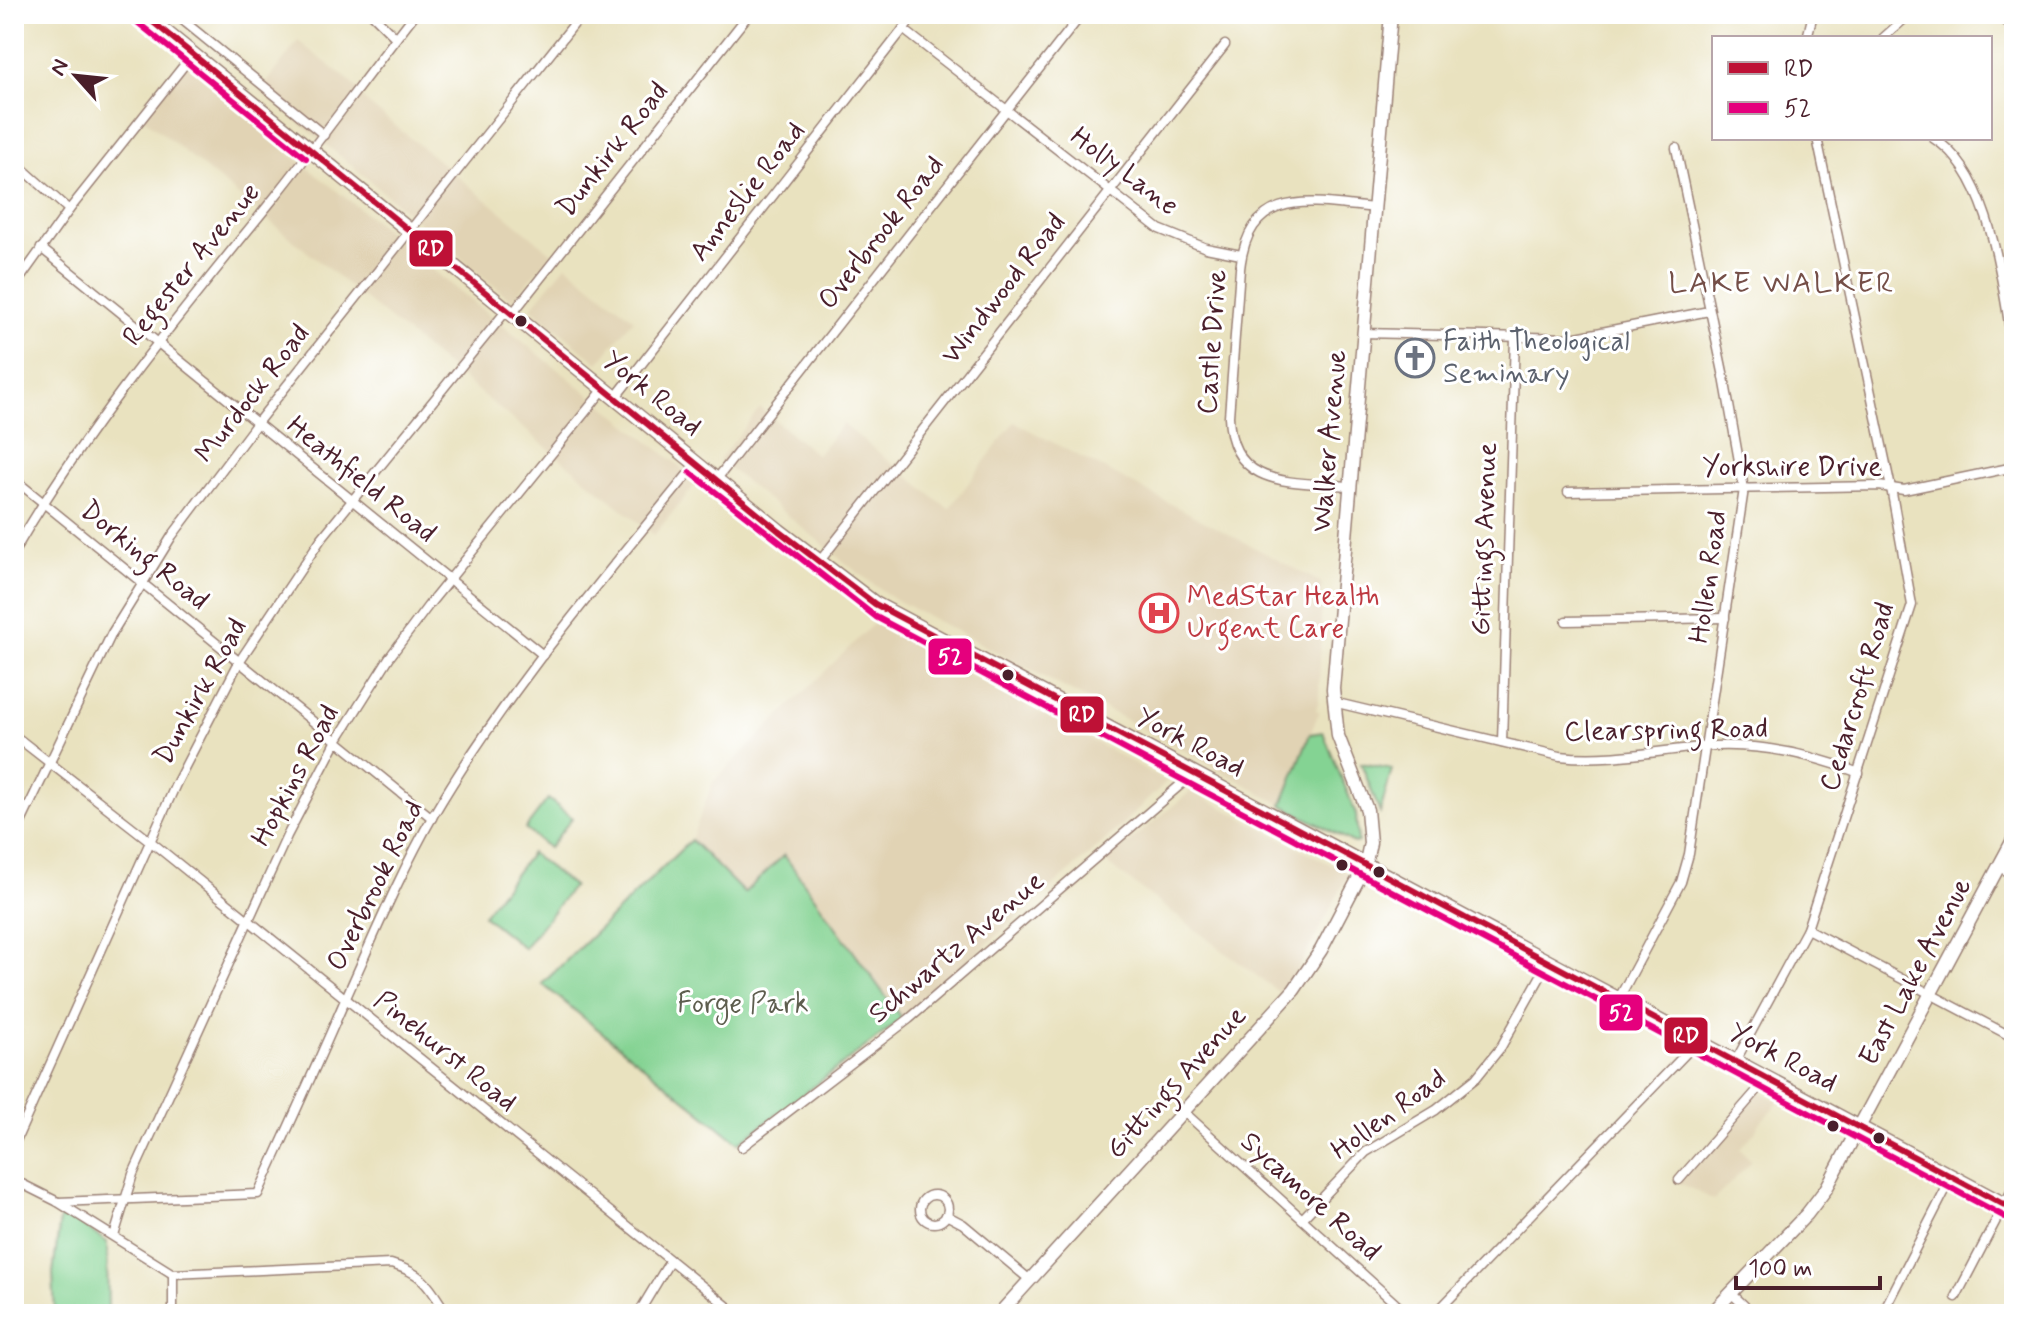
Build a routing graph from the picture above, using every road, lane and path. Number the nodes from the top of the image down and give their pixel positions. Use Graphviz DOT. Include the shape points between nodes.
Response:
graph roads {
  1 [pos="143,14"];
  2 [pos="175,14"];
  3 [pos="372,14"];
  4 [pos="415,14"];
  5 [pos="582,14"];
  6 [pos="749,14"];
  7 [pos="915,14"];
  8 [pos="1082,14"];
  9 [pos="1391,14"];
  10 [pos="1813,14"];
  11 [pos="1910,14"];
  12 [pos="1996,14"];
  13 [pos="2014,27"];
  14 [pos="903,29"];
  15 [pos="1808,36"];
  16 [pos="1885,36"];
  17 [pos="396,38"];
  18 [pos="1225,45"];
  19 [pos="193,54"];
  20 [pos="1007,110"];
  21 [pos="324,135"];
  22 [pos="1817,140"];
  23 [pos="1936,140"];
  24 [pos="1676,148"];
  25 [pos="312,150"];
  26 [pos="14,161"];
  27 [pos="1110,190"];
  28 [pos="1375,208"];
  29 [pos="69,210"];
  30 [pos="411,231"];
  31 [pos="41,248"];
  32 [pos="1241,255"];
  33 [pos="14,287"];
  34 [pos="1709,311"];
  35 [pos="510,312"];
  36 [pos="1363,333"];
  37 [pos="1515,338"];
  38 [pos="157,343"];
  39 [pos="2014,353"];
  40 [pos="610,393"];
  41 [pos="257,423"];
  42 [pos="696,464"];
  43 [pos="2014,467"];
  44 [pos="14,479"];
  45 [pos="716,480"];
  46 [pos="1349,486"];
  47 [pos="1891,488"];
  48 [pos="1744,489"];
  49 [pos="1568,492"];
  50 [pos="352,501"];
  51 [pos="43,502"];
  52 [pos="14,552"];
  53 [pos="819,562"];
  54 [pos="449,579"];
  55 [pos="142,583"];
  56 [pos="1725,618"];
  57 [pos="1566,621"];
  58 [pos="543,655"];
  59 [pos="239,662"];
  60 [pos="1333,702"];
  61 [pos="14,735"];
  62 [pos="336,742"];
  63 [pos="1502,742"];
  64 [pos="1707,747"];
  65 [pos="48,763"];
  66 [pos="1859,773"];
  67 [pos="1193,774"];
  68 [pos="432,818"];
  69 [pos="14,837"];
  70 [pos="2014,838"];
  71 [pos="150,841"];
  72 [pos="1365,866"];
  73 [pos="1999,867"];
  74 [pos="2014,875"];
  75 [pos="247,922"];
  76 [pos="1807,929"];
  77 [pos="1548,963"];
  78 [pos="1931,994"];
  79 [pos="345,1000"];
  80 [pos="1618,1000"];
  81 [pos="2014,1038"];
  82 [pos="1697,1042"];
  83 [pos="1735,1062"];
  84 [pos="1767,1079"];
  85 [pos="1184,1112"];
  86 [pos="1860,1128"];
  87 [pos="14,1145"];
  88 [pos="742,1147"];
  89 [pos="1952,1177"];
  90 [pos="14,1180"];
  91 [pos="1679,1180"];
  92 [pos="2014,1186"];
  93 [pos="123,1200"];
  94 [pos="58,1202"];
  95 [pos="2009,1207"];
  96 [pos="946,1215"];
  97 [pos="1302,1219"];
  98 [pos="114,1236"];
  99 [pos="670,1261"];
  100 [pos="173,1274"];
  101 [pos="1030,1280"];
  102 [pos="1731,1293"];
  103 [pos="1956,1297"];
  104 [pos="1002,1311"];
  105 [pos="173,1314"];
  106 [pos="447,1314"];
  107 [pos="638,1314"];
  108 [pos="737,1314"];
  109 [pos="1018,1314"];
  110 [pos="1407,1314"];
  111 [pos="1435,1314"];
  112 [pos="1711,1314"];
  113 [pos="1753,1314"];
  114 [pos="1882,1314"];
  1 -- 19 [label="main road, York Road"];
  2 -- 21 [label="street"];
  3 -- 17 [label="street"];
  4 -- 17 [label="street, Regester Avenue"];
  5 -- 30 [label="street, Murdock Road"];
  6 -- 35 [label="street, Dunkirk Road"];
  7 -- 14 [label="street, Anneslie Road"];
  8 -- 20 [label="street, Overbrook Road"];
  9 -- 28 [label="street, Walker Avenue"];
  10 -- 15 [label="street"];
  11 -- 16 [label="street"];
  12 -- 13 [label="street"];
  14 -- 20 [label="street, Holly Lane"];
  14 -- 40 [label="street, Anneslie Road"];
  17 -- 21 [label="street, Regester Avenue"];
  18 -- 27 [label="street, Windwood Road"];
  19 -- 25 [label="main road, York Road"];
  19 -- 29 [label="street"];
  20 -- 27 [label="street, Holly Lane"];
  20 -- 45 [label="street, Overbrook Road"];
  21 -- 25 [label="street, Regester Avenue"];
  22 -- 47 [label="street, Cedarcroft Road"];
  23 -- 39 [label="street" via="1964,166 1979,195"];
  24 -- 34 [label="street, Hollen Road"];
  25 -- 30 [label="main road, York Road"];
  25 -- 38 [label="street, Regester Avenue"];
  26 -- 29 [label="street"];
  27 -- 32 [label="street, Holly Lane" via="1159,229"];
  27 -- 53 [label="street, Windwood Road"];
  28 -- 32 [label="street" via="1312,202 1275,207 1253,226"];
  28 -- 36 [label="street, Walker Avenue"];
  29 -- 31 [label="street"];
  30 -- 35 [label="main road, York Road"];
  30 -- 41 [label="street, Murdock Road"];
  31 -- 33 [label="street"];
  31 -- 38 [label="street, Heathfield Road"];
  32 -- 46 [label="street, Castle Drive" via="1229,416 1235,448 1254,472 1269,478"];
  34 -- 37 [label="street" via="1571,338"];
  34 -- 48 [label="street, Hollen Road"];
  35 -- 40 [label="main road, York Road"];
  35 -- 50 [label="street, Dunkirk Road"];
  36 -- 37 [label="street"];
  36 -- 46 [label="street, Walker Avenue"];
  37 -- 63 [label="street, Gittings Avenue"];
  38 -- 41 [label="street, Heathfield Road"];
  38 -- 51 [label="street, Regester Avenue"];
  40 -- 42 [label="main road, York Road"];
  40 -- 54 [label="street, Hopkins Road"];
  41 -- 50 [label="street, Heathfield Road"];
  41 -- 55 [label="street, Murdock Road"];
  42 -- 45 [label="main road, York Road"];
  42 -- 58 [label="street, Overbrook Road"];
  43 -- 47 [label="street, Yorkshire Drive" via="1904,490"];
  44 -- 51 [label="street, Dorking Road"];
  45 -- 53 [label="main road, York Road"];
  46 -- 60 [label="street, Walker Avenue"];
  47 -- 48 [label="street, Yorkshire Drive"];
  47 -- 66 [label="street, Cedarcroft Road" via="1912,605"];
  48 -- 49 [label="street, Yorkshire Drive"];
  48 -- 56 [label="street, Hollen Road"];
  50 -- 54 [label="street, Heathfield Road"];
  50 -- 59 [label="street, Dunkirk Road"];
  51 -- 52 [label="street, Regester Avenue"];
  51 -- 55 [label="street, Dorking Road"];
  53 -- 67 [label="main road, York Road" via="881,608"];
  54 -- 58 [label="street, Heathfield Road"];
  54 -- 62 [label="street, Hopkins Road" via="389,658"];
  55 -- 59 [label="street, Dorking Road"];
  55 -- 65 [label="street, Murdock Road"];
  56 -- 57 [label="street"];
  56 -- 64 [label="street, Hollen Road"];
  58 -- 68 [label="street, Overbrook Road" via="478,743"];
  59 -- 62 [label="street, Dorking Road"];
  59 -- 71 [label="street, Dunkirk Road"];
  60 -- 63 [label="street, Clearspring Road"];
  60 -- 72 [label="street, Walker Avenue" via="1338,736 1369,819"];
  61 -- 65 [label="street, Pinehurst Road"];
  62 -- 68 [label="street, Dorking Road"];
  62 -- 75 [label="street, Hopkins Road"];
  63 -- 64 [label="street, Clearspring Road" via="1570,757"];
  64 -- 66 [label="street, Clearspring Road" via="1789,751"];
  64 -- 80 [label="street, Hollen Road" via="1684,874"];
  65 -- 69 [label="street, Murdock Road"];
  65 -- 71 [label="street, Pinehurst Road"];
  66 -- 76 [label="street, Cedarcroft Road"];
  67 -- 72 [label="main road, York Road"];
  67 -- 88 [label="street, Schwartz Avenue" via="909,1019"];
  68 -- 79 [label="street, Overbrook Road"];
  70 -- 73 [label="street, East Lake Avenue"];
  71 -- 75 [label="street, Pinehurst Road"];
  71 -- 87 [label="street, Dunkirk Road"];
  72 -- 77 [label="main road, York Road"];
  72 -- 85 [label="street, Gittings Avenue" via="1309,972"];
  73 -- 74 [label="street"];
  73 -- 78 [label="street, East Lake Avenue"];
  75 -- 79 [label="street, Pinehurst Road"];
  75 -- 93 [label="street, Hopkins Road"];
  76 -- 78 [label="street"];
  76 -- 83 [label="street, Cedarcroft Road"];
  77 -- 80 [label="main road, York Road"];
  77 -- 97 [label="street, Hollen Road" via="1501,1047 1476,1078 1436,1110 1366,1152"];
  78 -- 81 [label="street"];
  78 -- 86 [label="street, East Lake Avenue"];
  79 -- 93 [label="street, Overbrook Road" via="258,1194"];
  79 -- 99 [label="street, Pinehurst Road"];
  80 -- 82 [label="main road, York Road"];
  82 -- 83 [label="main road, York Road"];
  82 -- 111 [label="street"];
  83 -- 84 [label="main road, York Road"];
  84 -- 86 [label="main road, York Road"];
  84 -- 91 [label="street"];
  85 -- 97 [label="street, Sycamore Road"];
  85 -- 101 [label="street, Gittings Avenue"];
  86 -- 89 [label="main road, York Road"];
  86 -- 102 [label="street, East Lake Avenue" via="1807,1214"];
  89 -- 95 [label="main road, York Road"];
  89 -- 114 [label="street"];
  90 -- 94 [label="street"];
  92 -- 95 [label="street"];
  93 -- 94 [label="street, Overbrook Road"];
  93 -- 98 [label="street, Hopkins Road"];
  94 -- 98 [label="street"];
  95 -- 103 [label="street"];
  96 -- 101 [label="street"];
  97 -- 110 [label="street, Sycamore Road"];
  98 -- 100 [label="street"];
  99 -- 107 [label="street"];
  99 -- 108 [label="street, Pinehurst Road"];
  100 -- 105 [label="street"];
  100 -- 106 [label="street" via="391,1264 420,1276"];
  101 -- 104 [label="street, Gittings Avenue"];
  102 -- 112 [label="street, East Lake Avenue"];
  102 -- 113 [label="street"];
  104 -- 109 [label="street"];
}
